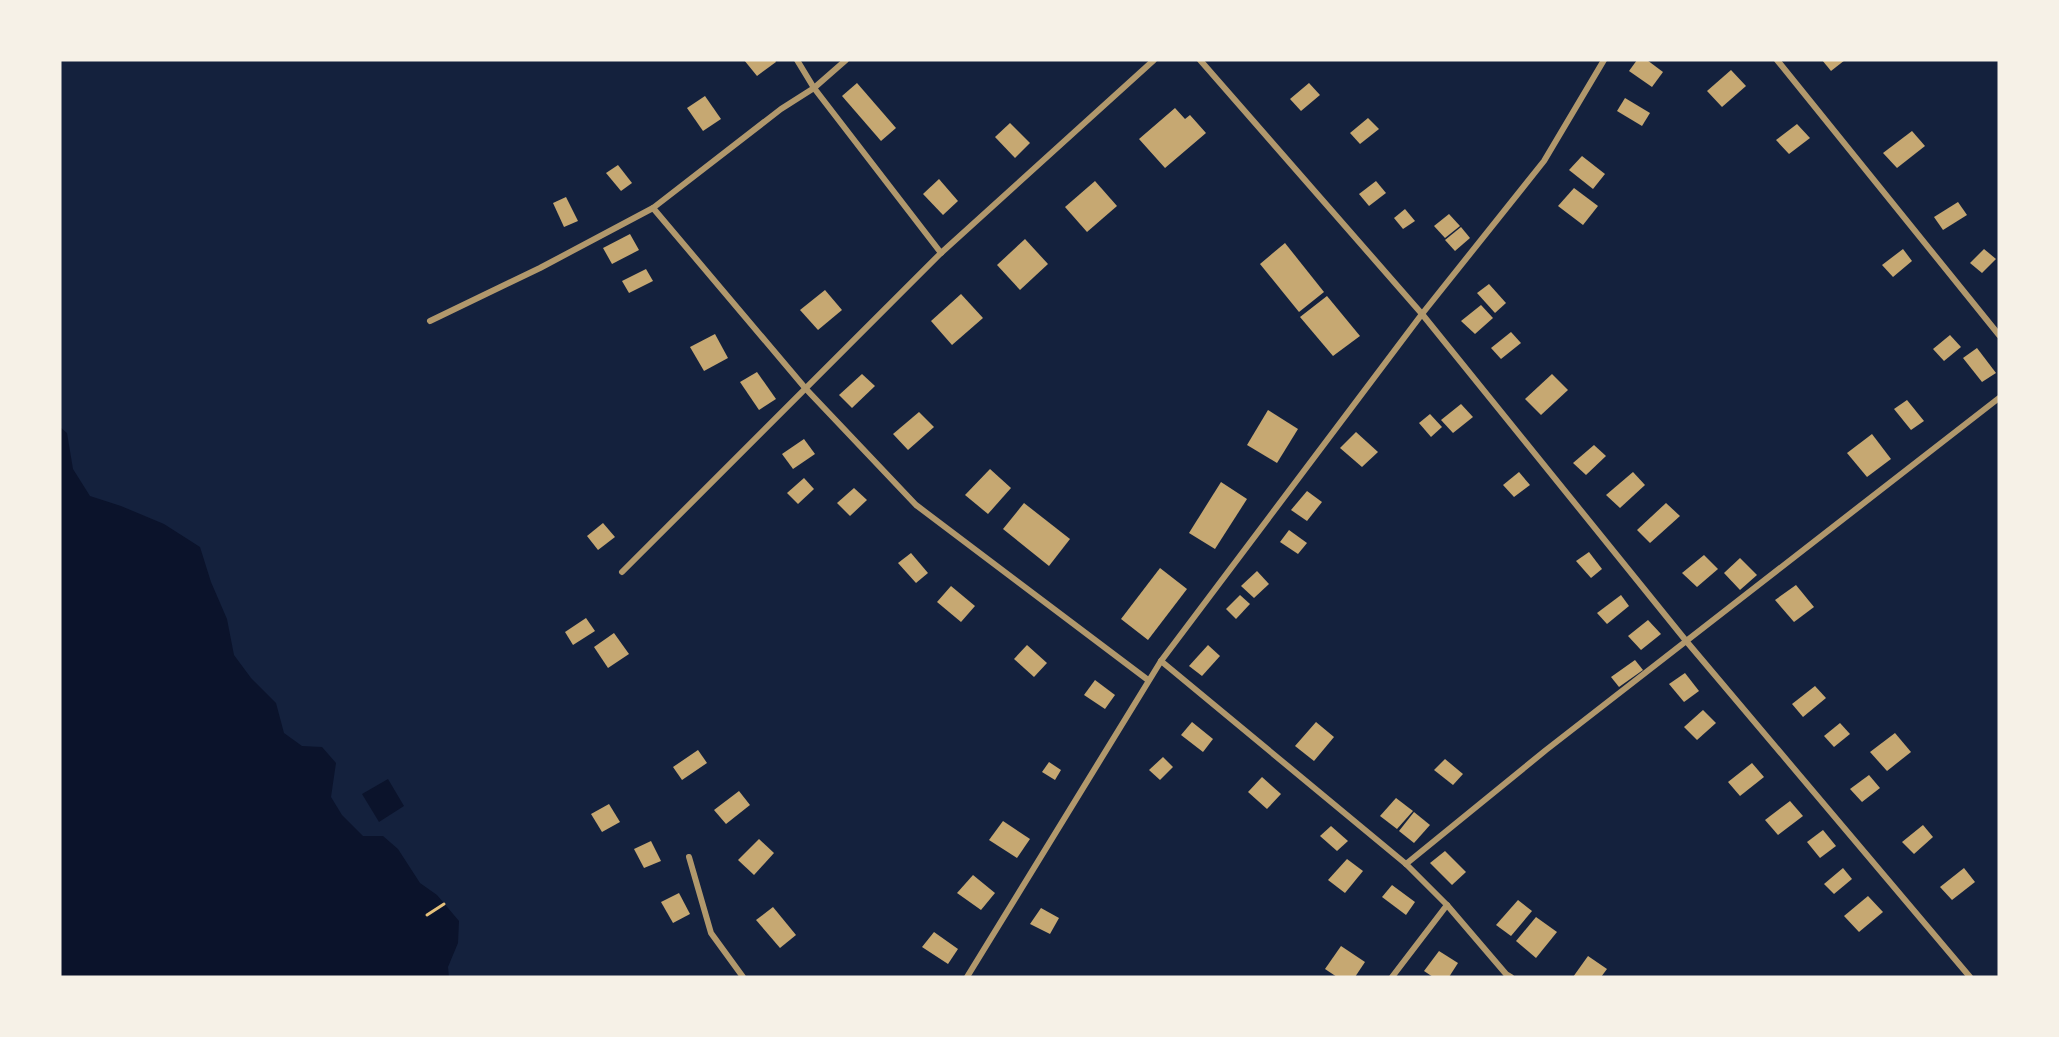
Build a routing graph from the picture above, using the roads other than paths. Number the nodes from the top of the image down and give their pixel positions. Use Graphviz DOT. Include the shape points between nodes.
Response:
graph roads {
  1 [pos="796,60"];
  2 [pos="846,60"];
  3 [pos="1154,60"];
  4 [pos="1200,60"];
  5 [pos="1604,60"];
  6 [pos="1778,60"];
  7 [pos="814,88"];
  8 [pos="653,208"];
  9 [pos="941,253"];
  10 [pos="1422,314"];
  11 [pos="430,321"];
  12 [pos="1999,335"];
  13 [pos="806,389"];
  14 [pos="1999,398"];
  15 [pos="622,572"];
  16 [pos="1687,642"];
  17 [pos="1161,661"];
  18 [pos="1148,680"];
  19 [pos="689,857"];
  20 [pos="1406,864"];
  21 [pos="1447,905"];
  22 [pos="742,977"];
  23 [pos="967,977"];
  24 [pos="1392,977"];
  25 [pos="1511,977"];
  26 [pos="1970,977"];
  1 -- 7 [label="street"];
  2 -- 7 [label="street"];
  3 -- 9 [label="street"];
  4 -- 10 [label="street"];
  5 -- 10 [label="street" via="1544,161"];
  6 -- 12 [label="street"];
  7 -- 8 [label="street"];
  7 -- 9 [label="street"];
  8 -- 11 [label="street"];
  8 -- 13 [label="street"];
  9 -- 13 [label="street"];
  10 -- 16 [label="street"];
  10 -- 17 [label="street"];
  13 -- 15 [label="street"];
  13 -- 18 [label="street" via="916,505"];
  14 -- 16 [label="street"];
  16 -- 20 [label="street"];
  16 -- 26 [label="street"];
  17 -- 18 [label="street"];
  17 -- 20 [label="street"];
  18 -- 23 [label="street"];
  19 -- 22 [label="street" via="711,933"];
  20 -- 21 [label="street"];
  21 -- 24 [label="street"];
  21 -- 25 [label="street"];
}
